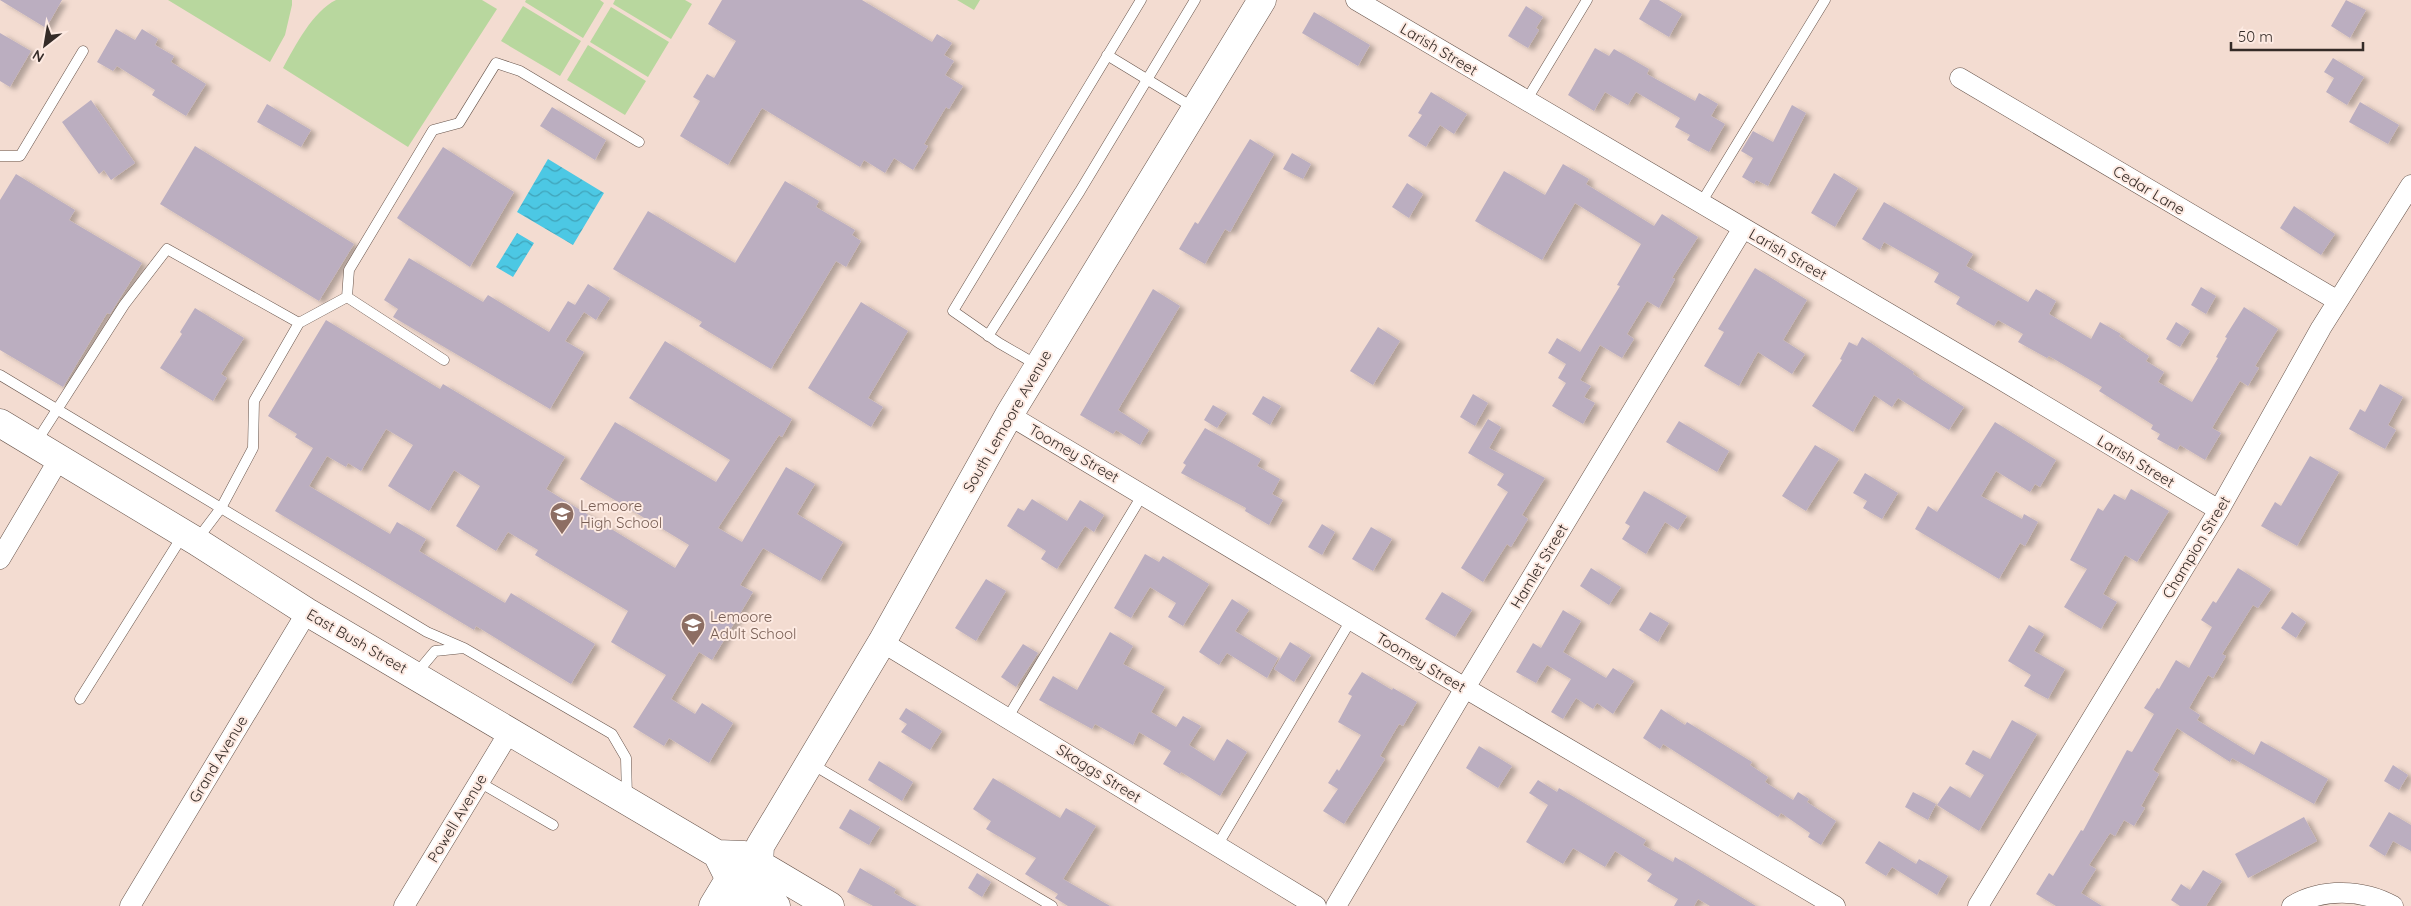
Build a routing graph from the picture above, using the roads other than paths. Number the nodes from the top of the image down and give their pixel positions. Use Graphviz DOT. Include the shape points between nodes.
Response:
graph roads {
  1 [pos="1141,0"];
  2 [pos="1194,0"];
  3 [pos="1262,0"];
  4 [pos="1356,0"];
  5 [pos="1587,0"];
  6 [pos="1825,0"];
  7 [pos="83,51"];
  8 [pos="1107,55"];
  9 [pos="1960,78"];
  10 [pos="1146,79"];
  11 [pos="1526,101"];
  12 [pos="1195,108"];
  13 [pos="639,142"];
  14 [pos="0,156"];
  15 [pos="2411,185"];
  16 [pos="1701,203"];
  17 [pos="1743,228"];
  18 [pos="347,297"];
  19 [pos="2338,301"];
  20 [pos="299,323"];
  21 [pos="988,336"];
  22 [pos="444,360"];
  23 [pos="1038,366"];
  24 [pos="0,375"];
  25 [pos="57,410"];
  26 [pos="1009,415"];
  27 [pos="0,424"];
  28 [pos="35,444"];
  29 [pos="59,459"];
  30 [pos="1143,494"];
  31 [pos="221,508"];
  32 [pos="2219,510"];
  33 [pos="189,538"];
  34 [pos="0,560"];
  35 [pos="306,612"];
  36 [pos="1352,620"];
  37 [pos="882,642"];
  38 [pos="464,648"];
  39 [pos="415,676"];
  40 [pos="1465,688"];
  41 [pos="80,699"];
  42 [pos="1008,717"];
  43 [pos="510,731"];
  44 [pos="809,763"];
  45 [pos="479,782"];
  46 [pos="627,800"];
  47 [pos="553,825"];
  48 [pos="1217,846"];
  49 [pos="717,854"];
  50 [pos="754,855"];
  51 [pos="736,891"];
  52 [pos="130,906"];
  53 [pos="404,906"];
  54 [pos="713,906"];
  55 [pos="776,906"];
  56 [pos="830,906"];
  57 [pos="1052,906"];
  58 [pos="1316,906"];
  59 [pos="1336,906"];
  60 [pos="1835,906"];
  61 [pos="1978,906"];
  62 [pos="2292,906"];
  63 [pos="2393,906"];
  1 -- 8 [label="lane"];
  2 -- 10 [label="lane"];
  3 -- 12 [label="main road, South Lemoore Avenue"];
  4 -- 11 [label="street, Larish Street"];
  5 -- 11 [label="lane"];
  6 -- 16 [label="lane"];
  7 -- 14 [label="lane" via="20,156"];
  8 -- 10 [label="lane"];
  8 -- 21 [label="lane" via="953,311"];
  9 -- 19 [label="street, Cedar Lane"];
  10 -- 12 [label="lane"];
  10 -- 21 [label="lane"];
  11 -- 16 [label="street, Larish Street"];
  12 -- 23 [label="main road, South Lemoore Avenue"];
  13 -- 18 [label="lane" via="520,71 496,63 458,123 433,130 349,270"];
  15 -- 19 [label="street, Champion Street"];
  16 -- 17 [label="street, Larish Street"];
  17 -- 32 [label="street, Larish Street"];
  17 -- 40 [label="street, Hamlet Street"];
  18 -- 20 [label="lane"];
  18 -- 22 [label="lane"];
  19 -- 32 [label="street, Champion Street"];
  20 -- 25 [label="lane" via="167,249 124,305"];
  20 -- 31 [label="lane" via="254,400 253,448"];
  21 -- 23 [label="lane"];
  23 -- 26 [label="main road, South Lemoore Avenue"];
  24 -- 25 [label="lane"];
  25 -- 28 [label="lane"];
  25 -- 31 [label="lane"];
  26 -- 30 [label="street, Toomey Street"];
  26 -- 37 [label="main road, South Lemoore Avenue"];
  27 -- 28 [label="main road, East Bush Street"];
  28 -- 29 [label="main road, East Bush Street"];
  29 -- 33 [label="main road, East Bush Street"];
  29 -- 34 [label="street"];
  30 -- 36 [label="street, Toomey Street"];
  30 -- 42 [label="lane"];
  31 -- 33 [label="lane"];
  31 -- 38 [label="lane" via="427,632"];
  32 -- 61 [label="street, Champion Street"];
  33 -- 35 [label="main road, East Bush Street"];
  33 -- 41 [label="lane"];
  35 -- 39 [label="main road, East Bush Street"];
  35 -- 52 [label="street, Grand Avenue"];
  36 -- 40 [label="street, Toomey Street"];
  36 -- 48 [label="lane"];
  37 -- 42 [label="street, Skaggs Street"];
  37 -- 44 [label="main road, South Lemoore Avenue"];
  38 -- 39 [label="lane" via="435,651"];
  38 -- 46 [label="lane" via="612,734 626,758"];
  39 -- 43 [label="main road, East Bush Street"];
  40 -- 59 [label="street, Hamlet Street"];
  40 -- 60 [label="street, Toomey Street"];
  42 -- 48 [label="street, Skaggs Street"];
  43 -- 45 [label="street, Powell Avenue"];
  43 -- 46 [label="main road, East Bush Street"];
  44 -- 50 [label="main road, South Lemoore Avenue"];
  44 -- 57 [label="lane"];
  45 -- 47 [label="lane"];
  45 -- 53 [label="street, Powell Avenue"];
  46 -- 49 [label="main road, East Bush Street"];
  48 -- 58 [label="street, Skaggs Street"];
  49 -- 50 [label="main road"];
  49 -- 51 [label="main road"];
  50 -- 51 [label="main road, South Lemoore Avenue"];
  50 -- 56 [label="main road"];
  51 -- 54 [label="main road, South Lemoore Avenue"];
  51 -- 55 [label="main road"];
  62 -- 63 [label="street" via="2314,896 2334,893 2376,898"];
}
